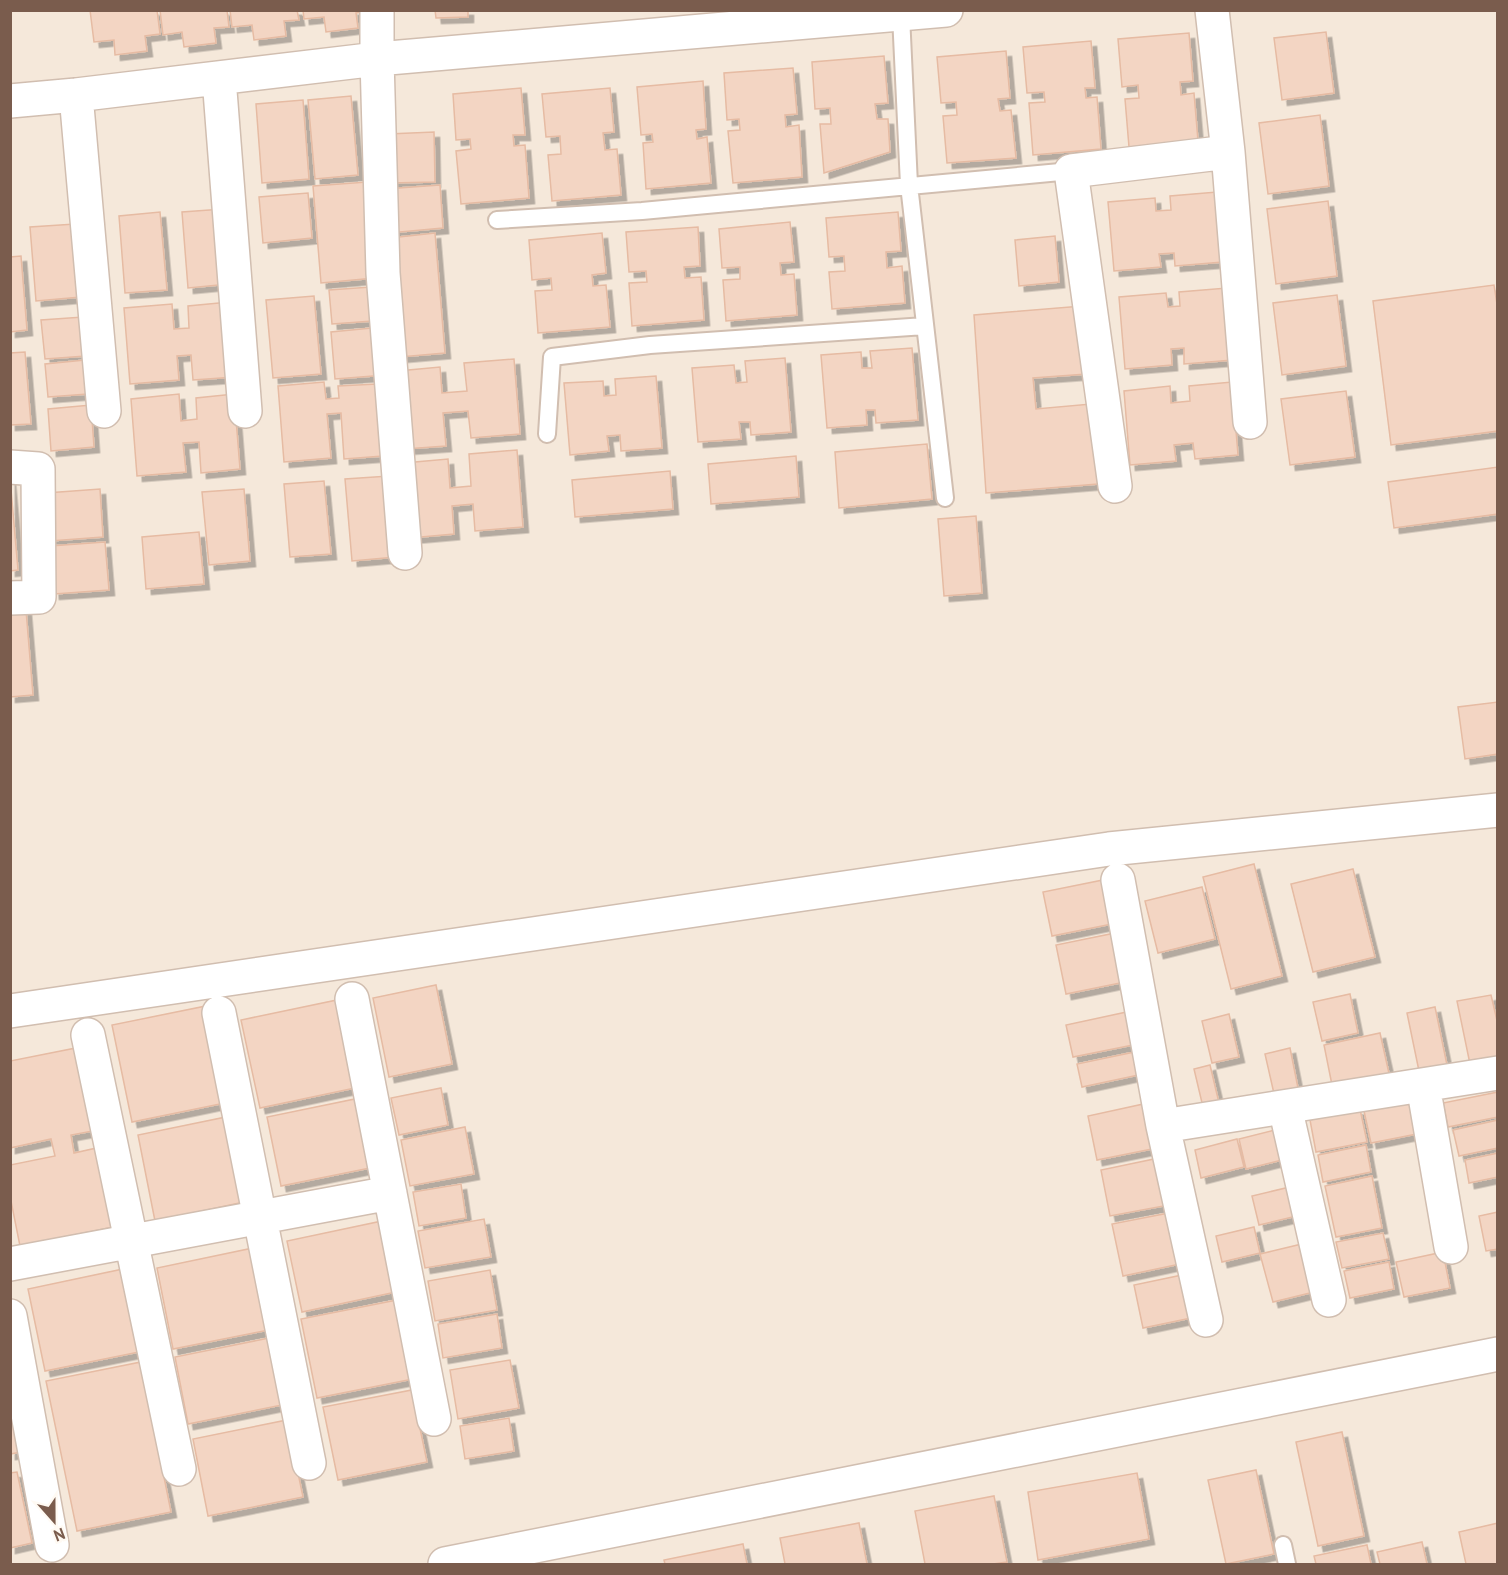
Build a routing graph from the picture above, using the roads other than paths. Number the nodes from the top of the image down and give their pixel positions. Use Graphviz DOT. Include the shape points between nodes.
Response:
graph roads {
  1 [pos="377,10"];
  2 [pos="946,10"];
  3 [pos="1212,10"];
  4 [pos="881,14"];
  5 [pos="377,59"];
  6 [pos="219,78"];
  7 [pos="76,95"];
  8 [pos="10,101"];
  9 [pos="1228,152"];
  10 [pos="1071,171"];
  11 [pos="909,185"];
  12 [pos="497,220"];
  13 [pos="925,326"];
  14 [pos="104,411"];
  15 [pos="245,411"];
  16 [pos="1250,422"];
  17 [pos="547,434"];
  18 [pos="10,467"];
  19 [pos="1115,486"];
  20 [pos="945,498"];
  21 [pos="405,554"];
  22 [pos="10,598"];
  23 [pos="1497,810"];
  24 [pos="1118,880"];
  25 [pos="352,999"];
  26 [pos="10,1011"];
  27 [pos="219,1013"];
  28 [pos="88,1035"];
  29 [pos="1497,1073"];
  30 [pos="1423,1085"];
  31 [pos="1285,1107"];
  32 [pos="1163,1126"];
  33 [pos="390,1193"];
  34 [pos="260,1217"];
  35 [pos="132,1241"];
  36 [pos="1451,1247"];
  37 [pos="10,1264"];
  38 [pos="1329,1300"];
  39 [pos="10,1316"];
  40 [pos="1206,1320"];
  41 [pos="1497,1354"];
  42 [pos="434,1419"];
  43 [pos="309,1463"];
  44 [pos="179,1469"];
  45 [pos="52,1545"];
  46 [pos="1283,1545"];
  47 [pos="445,1564"];
  48 [pos="1287,1564"];
  1 -- 5 [label="street"];
  2 -- 4 [label="street"];
  3 -- 9 [label="street"];
  4 -- 5 [label="street"];
  4 -- 11 [label="lane"];
  5 -- 6 [label="street"];
  5 -- 21 [label="street" via="383,273"];
  6 -- 7 [label="street"];
  6 -- 15 [label="street"];
  7 -- 8 [label="street"];
  7 -- 14 [label="street"];
  9 -- 10 [label="street"];
  9 -- 16 [label="street"];
  10 -- 11 [label="lane"];
  10 -- 19 [label="street"];
  11 -- 12 [label="lane" via="642,211"];
  11 -- 13 [label="lane"];
  13 -- 17 [label="lane" via="650,345 552,357"];
  13 -- 20 [label="lane"];
  18 -- 22 [label="street" via="38,469 39,586 39,597"];
  23 -- 26 [label="street" via="1109,849"];
  24 -- 32 [label="street"];
  25 -- 33 [label="street"];
  27 -- 34 [label="street"];
  28 -- 35 [label="street"];
  29 -- 30 [label="street"];
  30 -- 31 [label="street"];
  30 -- 36 [label="street"];
  31 -- 32 [label="street"];
  31 -- 38 [label="street"];
  32 -- 40 [label="street"];
  33 -- 34 [label="street"];
  33 -- 42 [label="street"];
  34 -- 35 [label="street"];
  34 -- 43 [label="street"];
  35 -- 37 [label="street"];
  35 -- 44 [label="street"];
  39 -- 45 [label="street"];
  41 -- 47 [label="street"];
  46 -- 48 [label="lane"];
}
